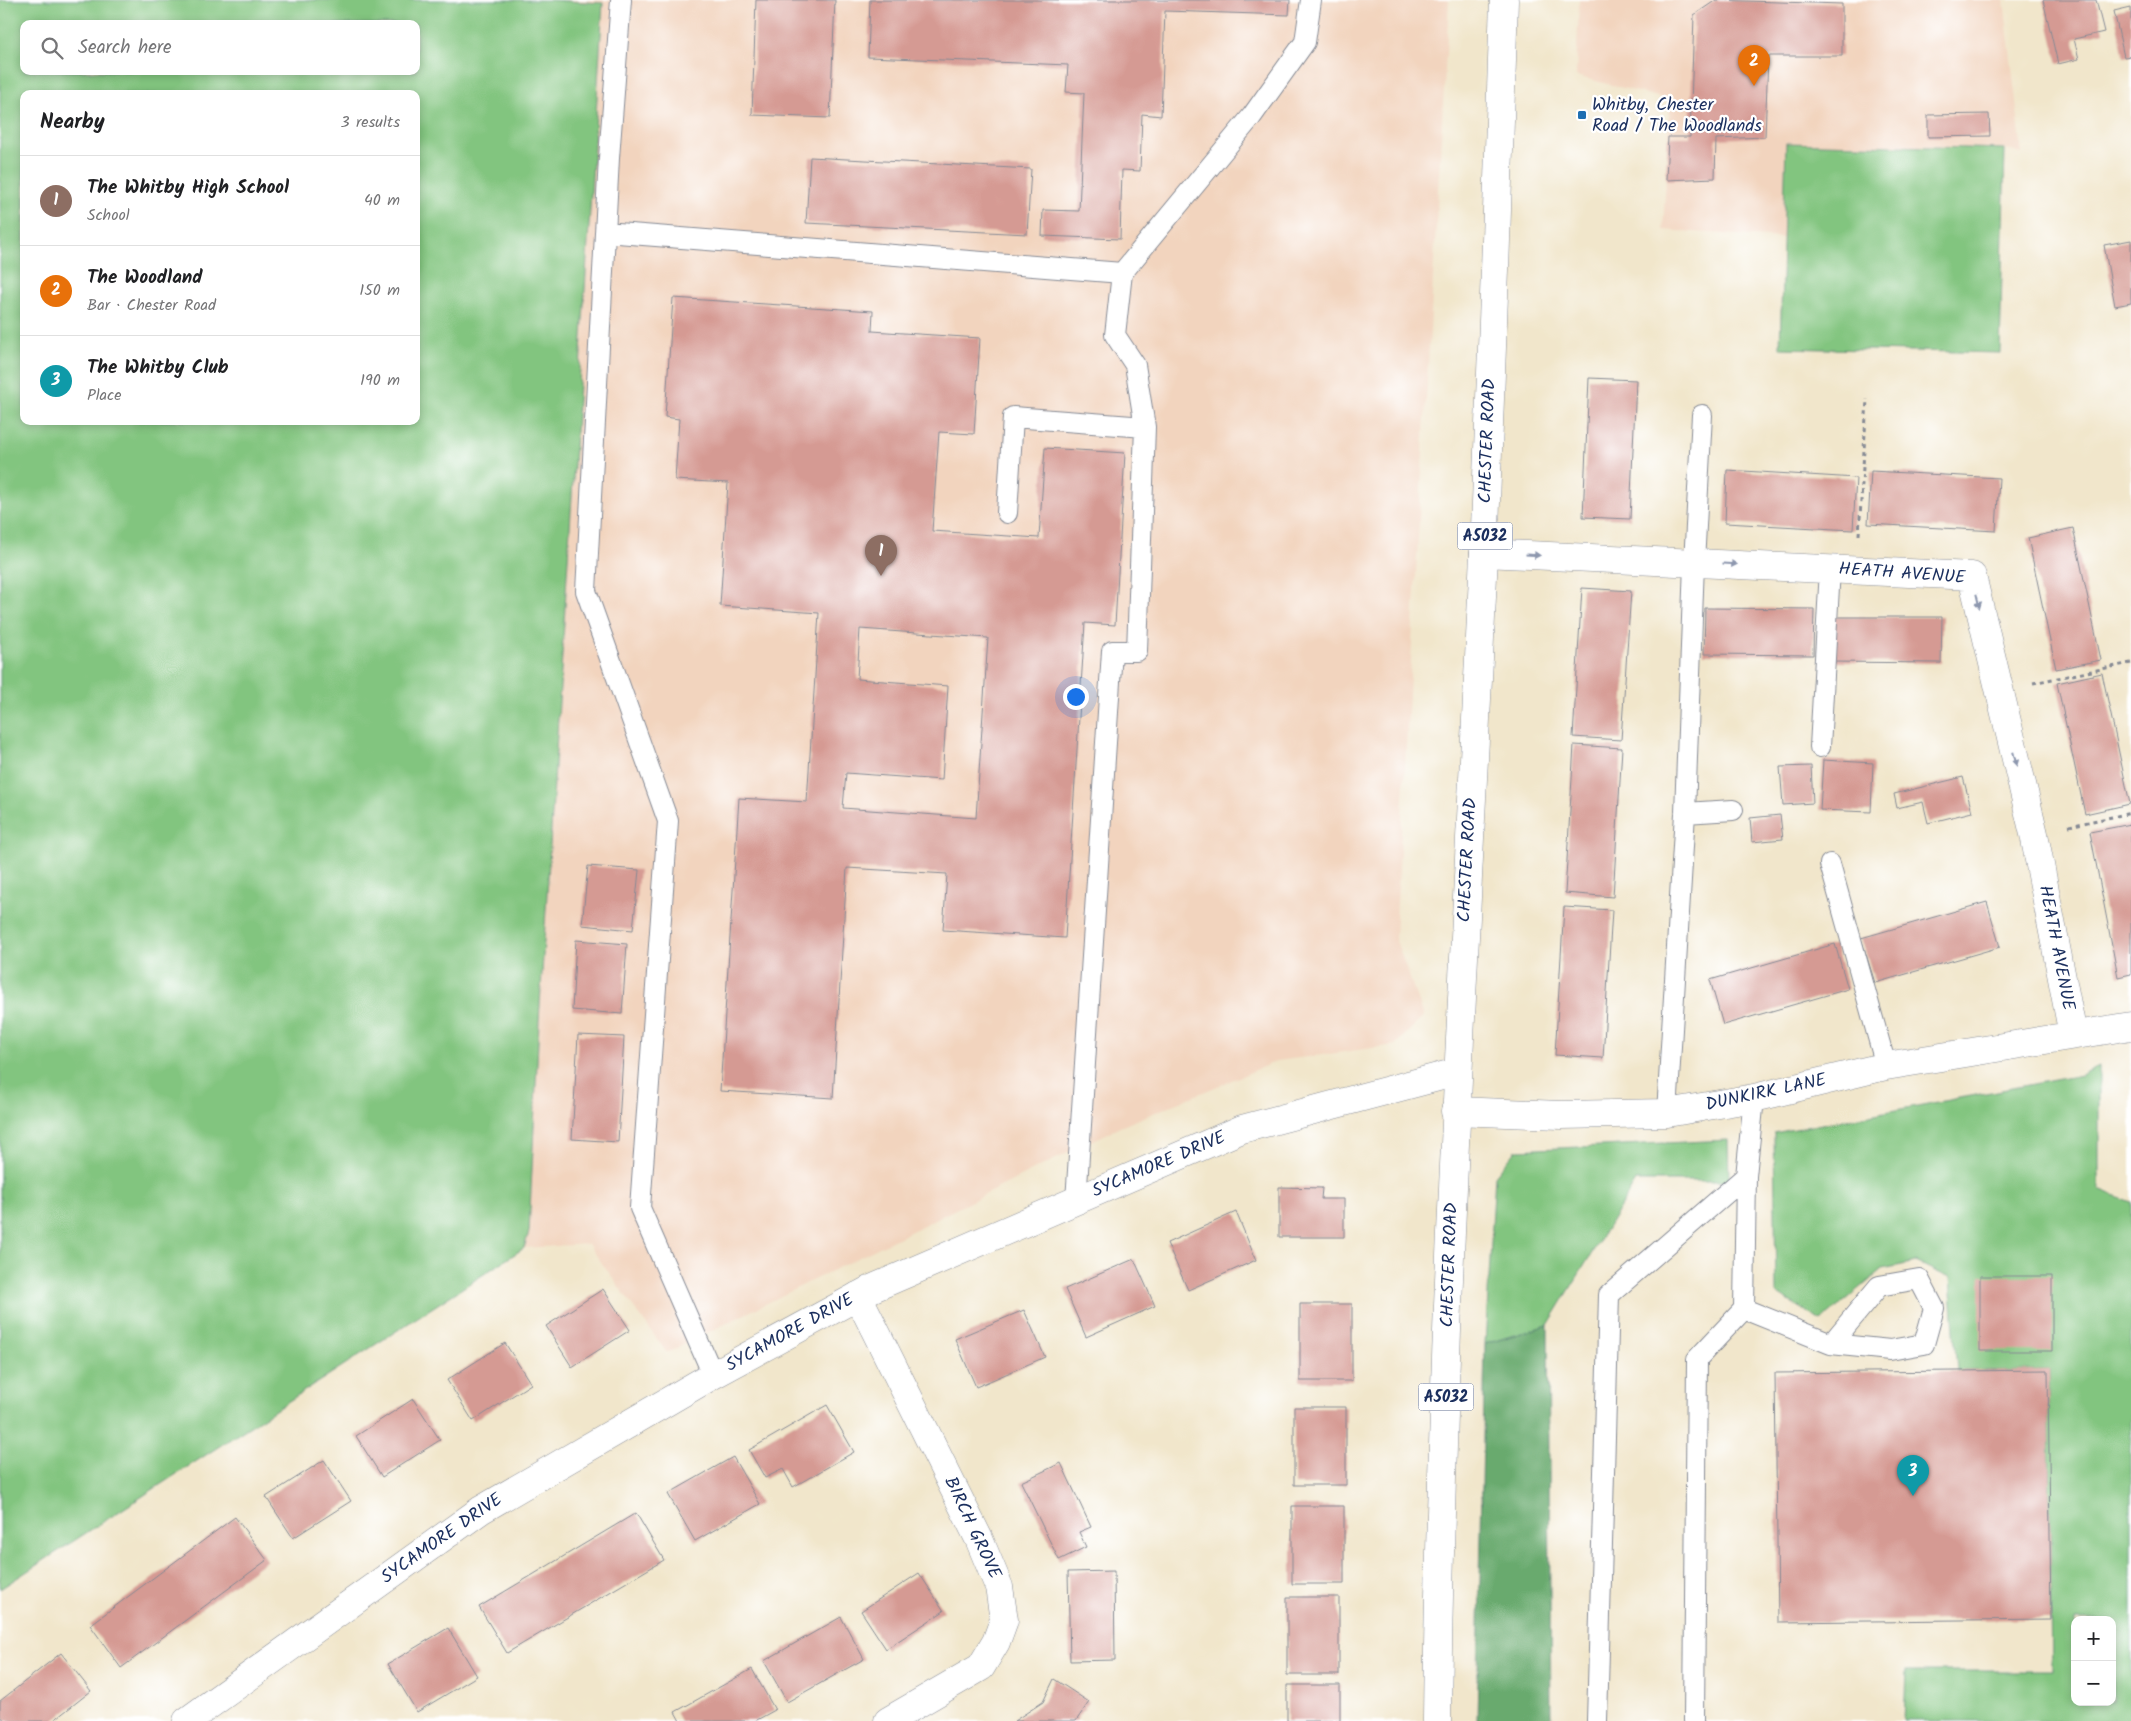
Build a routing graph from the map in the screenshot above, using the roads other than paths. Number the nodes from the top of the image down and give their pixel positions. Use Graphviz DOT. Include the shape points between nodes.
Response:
graph roads {
  1 [pos="620,0"];
  2 [pos="1311,0"];
  3 [pos="1504,0"];
  4 [pos="605,232"];
  5 [pos="1122,273"];
  6 [pos="1702,415"];
  7 [pos="1145,427"];
  8 [pos="1007,513"];
  9 [pos="1484,553"];
  10 [pos="1694,563"];
  11 [pos="1830,569"];
  12 [pos="1820,747"];
  13 [pos="1734,810"];
  14 [pos="1685,813"];
  15 [pos="1830,864"];
  16 [pos="2131,1026"];
  17 [pos="2073,1035"];
  18 [pos="1886,1066"];
  19 [pos="1457,1072"];
  20 [pos="1754,1098"];
  21 [pos="1455,1111"];
  22 [pos="1667,1113"];
  23 [pos="1746,1176"];
  24 [pos="1076,1201"];
  25 [pos="858,1296"];
  26 [pos="1744,1309"];
  27 [pos="1831,1344"];
  28 [pos="713,1375"];
  29 [pos="187,1721"];
  30 [pos="888,1721"];
  31 [pos="1437,1721"];
  32 [pos="1597,1721"];
  33 [pos="1694,1721"];
  1 -- 4 [label="lane"];
  2 -- 5 [label="lane" via="1305,42 1252,116"];
  3 -- 9 [label="street, CHESTER ROAD / A5032"];
  4 -- 5 [label="lane"];
  4 -- 28 [label="lane" via="586,591 668,821 640,1208"];
  5 -- 7 [label="lane" via="1115,334 1135,365"];
  6 -- 10 [label="lane"];
  7 -- 8 [label="lane" via="1013,417"];
  7 -- 24 [label="lane" via="1137,651 1112,651"];
  9 -- 10 [label="street, HEATH AVENUE, one-way"];
  9 -- 19 [label="street, CHESTER ROAD / A5032"];
  10 -- 11 [label="street, HEATH AVENUE, one-way"];
  10 -- 14 [label="lane"];
  11 -- 12 [label="lane"];
  11 -- 17 [label="street, HEATH AVENUE, one-way" via="1972,576 2034,834"];
  13 -- 14 [label="lane"];
  14 -- 22 [label="lane"];
  15 -- 18 [label="lane"];
  16 -- 17 [label="street, DUNKIRK LANE"];
  17 -- 18 [label="street, DUNKIRK LANE"];
  18 -- 20 [label="street, DUNKIRK LANE"];
  19 -- 21 [label="street, CHESTER ROAD / A5032"];
  19 -- 24 [label="street, SYCAMORE DRIVE" via="1242,1130"];
  20 -- 22 [label="street, DUNKIRK LANE"];
  20 -- 23 [label="lane"];
  21 -- 22 [label="street, DUNKIRK LANE" via="1561,1115"];
  21 -- 31 [label="street, CHESTER ROAD / A5032" via="1438,1602"];
  23 -- 26 [label="lane"];
  23 -- 32 [label="lane" via="1609,1295"];
  24 -- 25 [label="street, SYCAMORE DRIVE"];
  25 -- 28 [label="street, SYCAMORE DRIVE"];
  25 -- 30 [label="street, BIRCH GROVE" via="979,1539 999,1587 1004,1620 981,1667"];
  26 -- 27 [label="lane"];
  26 -- 33 [label="lane" via="1697,1359"];
  27 -- 27 [label="lane" via="1879,1286 1919,1279 1934,1308 1924,1344 1890,1350"];
  28 -- 29 [label="street, SYCAMORE DRIVE" via="481,1510"];
}
